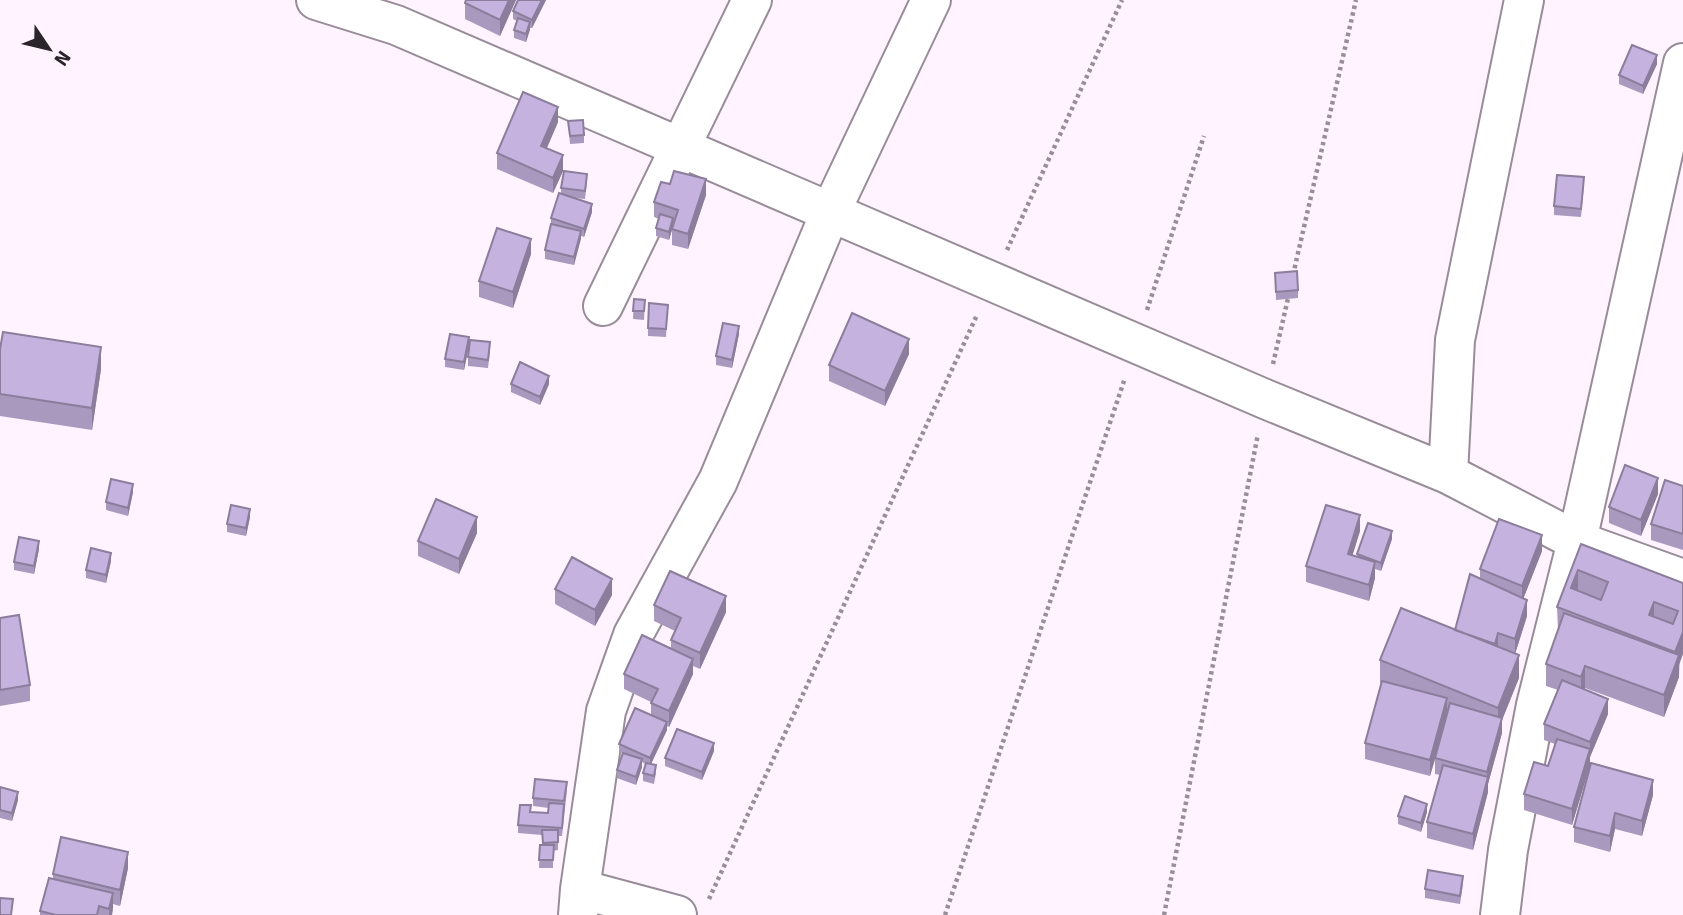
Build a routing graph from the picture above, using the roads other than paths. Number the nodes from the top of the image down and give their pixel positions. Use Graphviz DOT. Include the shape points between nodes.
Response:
graph roads {
  1 [pos="316,0"];
  2 [pos="752,0"];
  3 [pos="931,0"];
  4 [pos="1524,0"];
  5 [pos="401,13"];
  6 [pos="1683,63"];
  7 [pos="680,147"];
  8 [pos="830,213"];
  9 [pos="603,306"];
  10 [pos="1448,474"];
  11 [pos="1577,541"];
  12 [pos="1683,579"];
  13 [pos="579,902"];
  14 [pos="692,909"];
  15 [pos="1500,915"];
  1 -- 5 [label="street"];
  2 -- 7 [label="street"];
  3 -- 8 [label="street"];
  4 -- 10 [label="street" via="1455,340"];
  5 -- 7 [label="street"];
  6 -- 11 [label="street"];
  7 -- 8 [label="street"];
  7 -- 9 [label="street"];
  8 -- 10 [label="street"];
  8 -- 13 [label="street" via="718,481 633,635 606,711"];
  10 -- 11 [label="street"];
  11 -- 12 [label="street"];
  11 -- 15 [label="street" via="1536,705"];
  13 -- 14 [label="street"];
}
